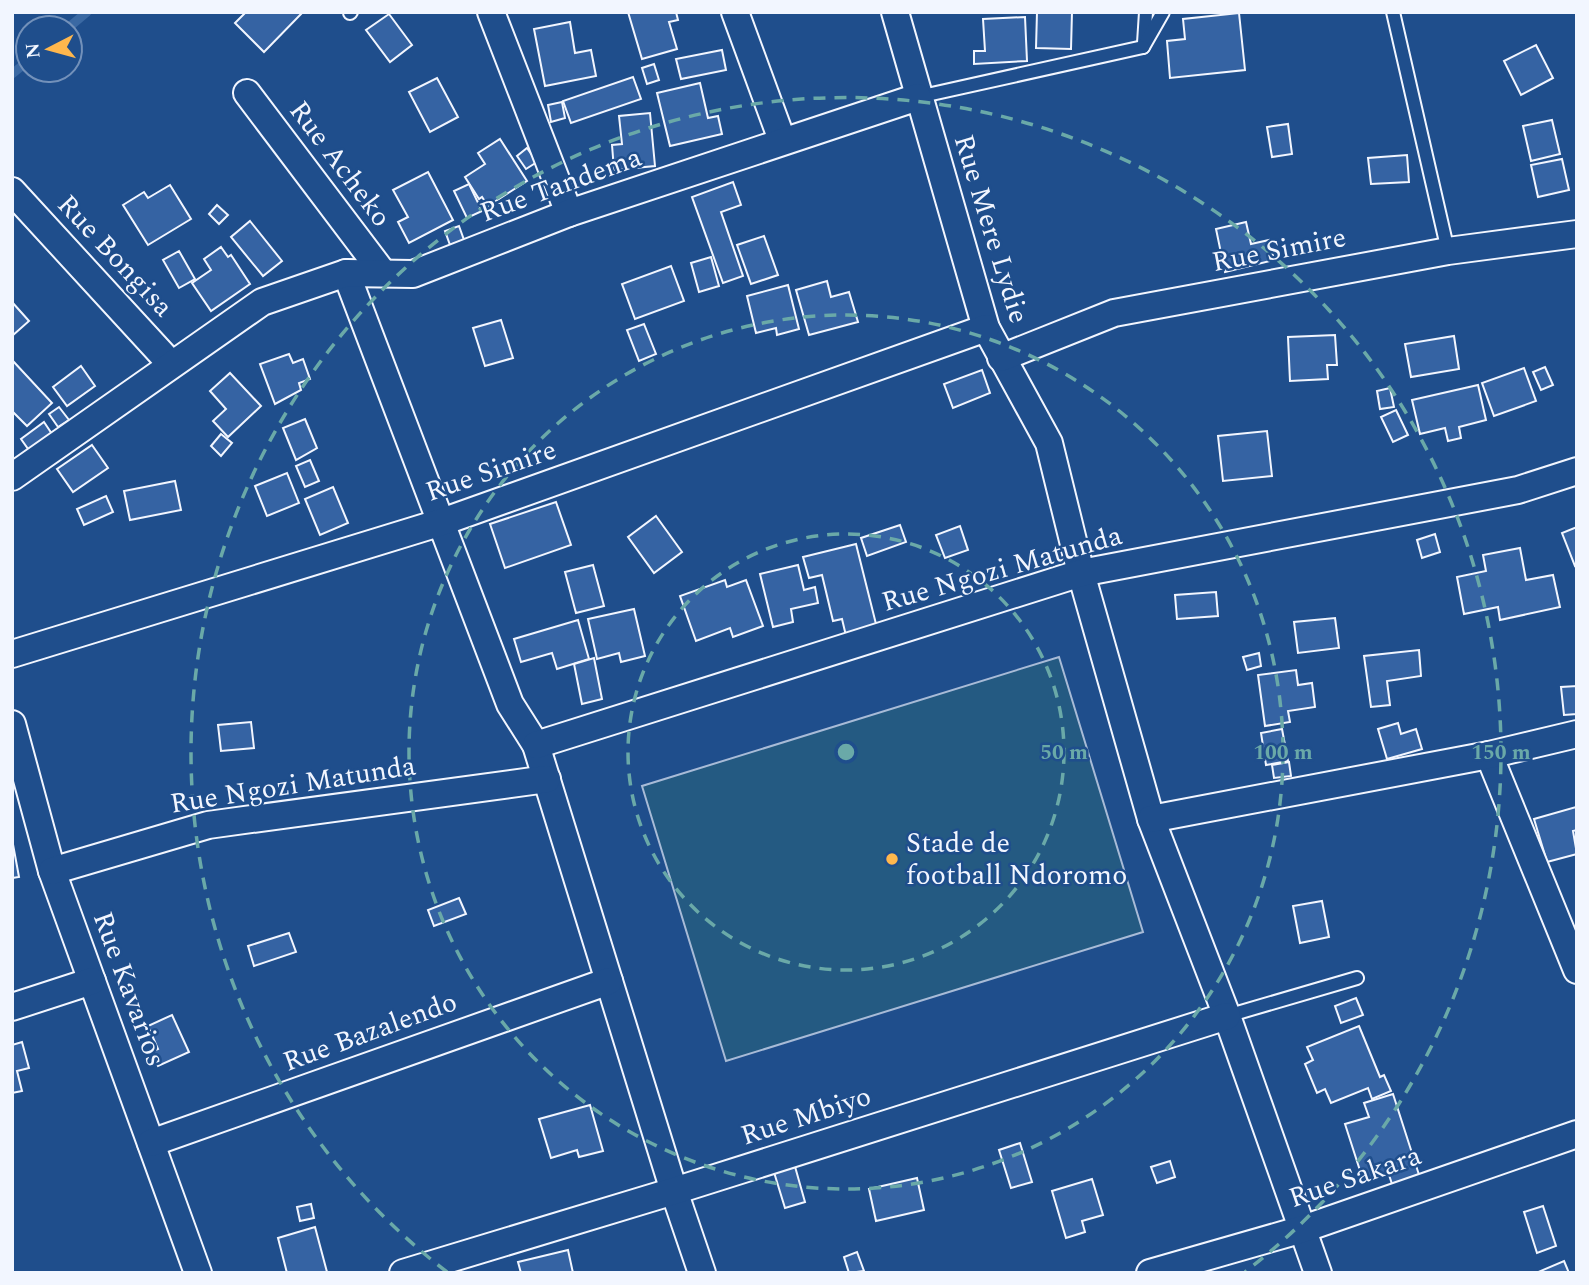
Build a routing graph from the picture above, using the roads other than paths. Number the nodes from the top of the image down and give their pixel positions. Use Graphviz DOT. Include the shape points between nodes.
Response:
graph roads {
  1 [pos="491,12"];
  2 [pos="736,12"];
  3 [pos="895,12"];
  4 [pos="1146,12"];
  5 [pos="1163,12"];
  6 [pos="1393,12"];
  7 [pos="1143,47"];
  8 [pos="247,93"];
  9 [pos="918,97"];
  10 [pos="782,141"];
  11 [pos="12,191"];
  12 [pos="569,213"];
  13 [pos="1577,234"];
  14 [pos="1448,251"];
  15 [pos="346,273"];
  16 [pos="383,273"];
  17 [pos="985,328"];
  18 [pos="1001,358"];
  19 [pos="171,364"];
  20 [pos="1577,471"];
  21 [pos="12,477"];
  22 [pos="442,522"];
  23 [pos="1081,573"];
  24 [pos="12,654"];
  25 [pos="12,724"];
  26 [pos="1577,733"];
  27 [pos="536,745"];
  28 [pos="1489,755"];
  29 [pos="547,779"];
  30 [pos="1151,819"];
  31 [pos="52,871"];
  32 [pos="1577,970"];
  33 [pos="1357,978"];
  34 [pos="92,981"];
  35 [pos="609,981"];
  36 [pos="12,1007"];
  37 [pos="1227,1016"];
  38 [pos="1577,1134"];
  39 [pos="151,1143"];
  40 [pos="674,1191"];
  41 [pos="1303,1229"];
  42 [pos="198,1273"];
  43 [pos="403,1273"];
  44 [pos="702,1273"];
  45 [pos="1150,1273"];
  46 [pos="1318,1273"];
  1 -- 12 [label="street"];
  2 -- 10 [label="street"];
  3 -- 9 [label="street, Rue Mere Lydie"];
  4 -- 7 [label="lane"];
  5 -- 7 [label="lane"];
  6 -- 14 [label="lane"];
  7 -- 9 [label="lane, Rue Tandema"];
  8 -- 16 [label="street, Rue Acheko"];
  9 -- 10 [label="street, Rue Tandema"];
  9 -- 17 [label="street, Rue Mere Lydie"];
  10 -- 12 [label="street, Rue Tandema"];
  11 -- 19 [label="street, Rue Bongisa"];
  12 -- 16 [label="street, Rue Tandema" via="413,274"];
  13 -- 14 [label="street, Rue Simire"];
  14 -- 18 [label="street, Rue Simire" via="1114,313"];
  15 -- 16 [label="street, Rue Tandema"];
  15 -- 19 [label="street, Rue Tandema" via="262,302"];
  15 -- 22 [label="street"];
  17 -- 18 [label="street, Rue Mere Lydie"];
  17 -- 22 [label="street, Rue Simire"];
  18 -- 23 [label="street, Rue Mere Lydie" via="1049,443"];
  19 -- 21 [label="street, Rue Tandema"];
  20 -- 23 [label="street, Rue Ngozi Matunda" via="1518,490"];
  22 -- 24 [label="street, Rue Simire"];
  22 -- 27 [label="street" via="510,704"];
  23 -- 27 [label="street, Rue Ngozi Matunda"];
  23 -- 30 [label="street, Rue Mere Lydie"];
  25 -- 31 [label="street, Rue Kavarios"];
  26 -- 28 [label="street"];
  27 -- 29 [label="street"];
  28 -- 30 [label="street"];
  28 -- 32 [label="street"];
  29 -- 31 [label="street, Rue Ngozi Matunda" via="208,825"];
  29 -- 35 [label="street"];
  30 -- 37 [label="street, Rue Mere Lydie"];
  31 -- 34 [label="street, Rue Kavarios"];
  33 -- 37 [label="lane"];
  34 -- 36 [label="street"];
  34 -- 39 [label="street, Rue Kavarios"];
  35 -- 39 [label="street, Rue Bazalendo"];
  35 -- 40 [label="street"];
  37 -- 40 [label="street, Rue Mbiyo"];
  37 -- 41 [label="street, Rue Mere Lydie"];
  38 -- 41 [label="street, Rue Sakara"];
  39 -- 42 [label="street, Rue Kavarios"];
  40 -- 43 [label="street, Rue Mbiyo"];
  40 -- 44 [label="street"];
  41 -- 45 [label="street, Rue Sakara"];
  41 -- 46 [label="street, Rue Mere Lydie"];
}
